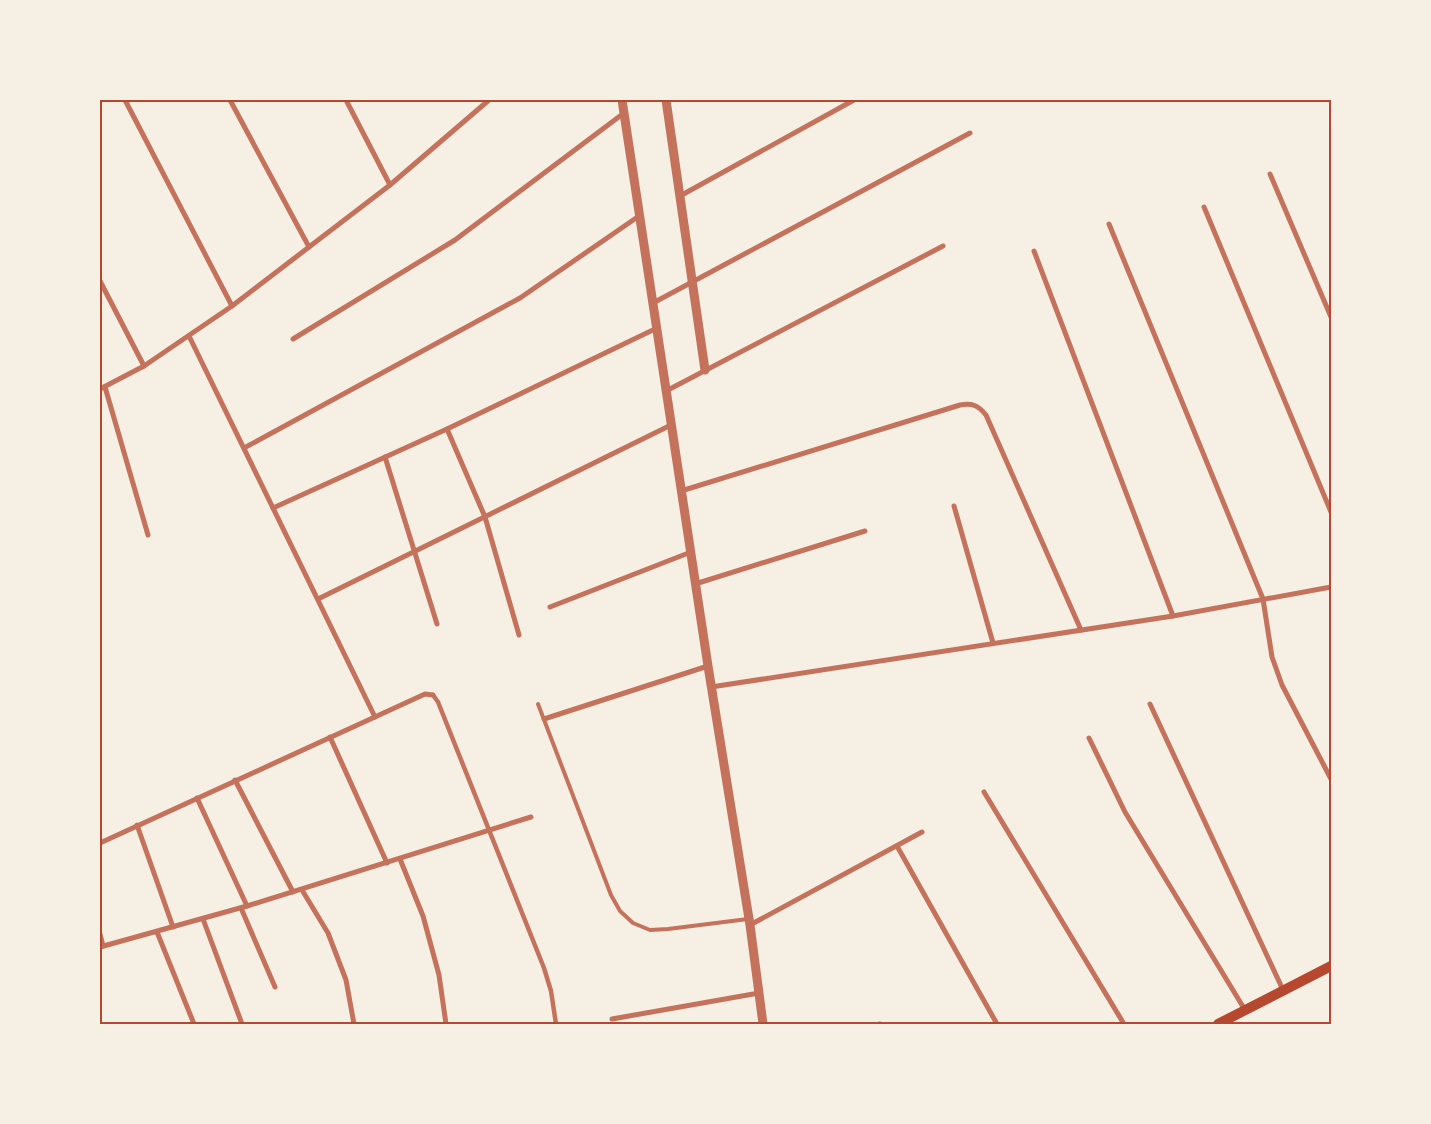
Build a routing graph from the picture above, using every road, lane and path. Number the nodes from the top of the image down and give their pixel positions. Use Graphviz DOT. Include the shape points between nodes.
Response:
graph roads {
  1 [pos="125,100"];
  2 [pos="230,100"];
  3 [pos="346,100"];
  4 [pos="489,100"];
  5 [pos="622,100"];
  6 [pos="666,100"];
  7 [pos="854,100"];
  8 [pos="624,112"];
  9 [pos="970,133"];
  10 [pos="1270,174"];
  11 [pos="390,185"];
  12 [pos="680,196"];
  13 [pos="1204,207"];
  14 [pos="639,216"];
  15 [pos="1109,224"];
  16 [pos="943,246"];
  17 [pos="309,247"];
  18 [pos="1034,251"];
  19 [pos="100,281"];
  20 [pos="692,282"];
  21 [pos="652,303"];
  22 [pos="232,306"];
  23 [pos="1331,317"];
  24 [pos="656,328"];
  25 [pos="189,336"];
  26 [pos="293,339"];
  27 [pos="144,366"];
  28 [pos="705,370"];
  29 [pos="103,388"];
  30 [pos="666,391"];
  31 [pos="671,425"];
  32 [pos="447,429"];
  33 [pos="244,448"];
  34 [pos="385,457"];
  35 [pos="681,491"];
  36 [pos="954,506"];
  37 [pos="273,508"];
  38 [pos="1331,512"];
  39 [pos="485,517"];
  40 [pos="865,531"];
  41 [pos="148,535"];
  42 [pos="414,551"];
  43 [pos="691,552"];
  44 [pos="695,584"];
  45 [pos="1331,587"];
  46 [pos="318,599"];
  47 [pos="1263,599"];
  48 [pos="550,607"];
  49 [pos="1173,616"];
  50 [pos="437,624"];
  51 [pos="1081,630"];
  52 [pos="519,635"];
  53 [pos="993,643"];
  54 [pos="708,666"];
  55 [pos="711,687"];
  56 [pos="433,695"];
  57 [pos="538,704"];
  58 [pos="1150,704"];
  59 [pos="375,717"];
  60 [pos="544,719"];
  61 [pos="330,737"];
  62 [pos="1089,738"];
  63 [pos="1331,779"];
  64 [pos="235,780"];
  65 [pos="984,792"];
  66 [pos="198,798"];
  67 [pos="531,817"];
  68 [pos="137,825"];
  69 [pos="489,831"];
  70 [pos="922,832"];
  71 [pos="100,843"];
  72 [pos="897,846"];
  73 [pos="400,859"];
  74 [pos="386,863"];
  75 [pos="302,890"];
  76 [pos="293,892"];
  77 [pos="244,907"];
  78 [pos="203,919"];
  79 [pos="749,922"];
  80 [pos="173,928"];
  81 [pos="157,932"];
  82 [pos="100,934"];
  83 [pos="102,947"];
  84 [pos="1331,966"];
  85 [pos="275,987"];
  86 [pos="1283,991"];
  87 [pos="759,993"];
  88 [pos="1245,1011"];
  89 [pos="612,1019"];
  90 [pos="194,1024"];
  91 [pos="242,1024"];
  92 [pos="354,1024"];
  93 [pos="446,1024"];
  94 [pos="556,1024"];
  95 [pos="763,1024"];
  96 [pos="997,1024"];
  97 [pos="1124,1024"];
  98 [pos="1218,1024"];
  1 -- 22 [label="street"];
  2 -- 17 [label="street"];
  3 -- 11 [label="street"];
  4 -- 11 [label="street"];
  5 -- 8 [label="street"];
  6 -- 12 [label="street"];
  7 -- 12 [label="street"];
  8 -- 14 [label="street"];
  8 -- 26 [label="street" via="455,240"];
  9 -- 20 [label="street"];
  10 -- 23 [label="street"];
  11 -- 17 [label="street"];
  12 -- 20 [label="street"];
  13 -- 38 [label="street"];
  14 -- 21 [label="street"];
  14 -- 33 [label="street" via="520,298"];
  15 -- 47 [label="street"];
  16 -- 28 [label="street"];
  17 -- 22 [label="street"];
  18 -- 49 [label="street"];
  19 -- 27 [label="street"];
  20 -- 21 [label="street"];
  20 -- 28 [label="street"];
  21 -- 24 [label="street"];
  22 -- 25 [label="street"];
  24 -- 30 [label="street"];
  24 -- 32 [label="street"];
  25 -- 27 [label="street"];
  25 -- 33 [label="street"];
  27 -- 29 [label="street"];
  28 -- 30 [label="street"];
  29 -- 41 [label="street"];
  30 -- 31 [label="street"];
  31 -- 35 [label="street"];
  31 -- 39 [label="street"];
  32 -- 34 [label="street"];
  32 -- 39 [label="street"];
  33 -- 37 [label="street"];
  34 -- 37 [label="street"];
  34 -- 42 [label="street"];
  35 -- 43 [label="street"];
  35 -- 51 [label="street" via="970,403 986,415"];
  36 -- 53 [label="street"];
  37 -- 46 [label="street"];
  39 -- 42 [label="street"];
  39 -- 52 [label="street"];
  40 -- 44 [label="street"];
  42 -- 46 [label="street"];
  42 -- 50 [label="street"];
  43 -- 44 [label="street"];
  43 -- 48 [label="street"];
  44 -- 54 [label="street"];
  45 -- 47 [label="street"];
  46 -- 59 [label="street"];
  47 -- 49 [label="street"];
  47 -- 63 [label="street" via="1278,676"];
  49 -- 51 [label="street"];
  51 -- 53 [label="street"];
  53 -- 55 [label="street"];
  54 -- 55 [label="street"];
  54 -- 60 [label="street"];
  55 -- 79 [label="street"];
  56 -- 59 [label="street" via="425,694"];
  56 -- 69 [label="street"];
  57 -- 60 [label="lane"];
  58 -- 86 [label="street"];
  59 -- 61 [label="street"];
  60 -- 79 [label="lane" via="620,911 633,923 650,930"];
  61 -- 64 [label="street"];
  61 -- 74 [label="street"];
  62 -- 88 [label="street" via="1125,812"];
  64 -- 66 [label="street"];
  64 -- 76 [label="street"];
  65 -- 97 [label="street"];
  66 -- 68 [label="street"];
  66 -- 77 [label="street"];
  67 -- 69 [label="street"];
  68 -- 71 [label="street"];
  68 -- 80 [label="street"];
  69 -- 73 [label="street"];
  69 -- 94 [label="street" via="548,979"];
  70 -- 72 [label="street"];
  72 -- 79 [label="street"];
  72 -- 96 [label="street"];
  73 -- 74 [label="street"];
  73 -- 93 [label="street" via="430,941"];
  74 -- 75 [label="street"];
  75 -- 76 [label="street"];
  75 -- 92 [label="street" via="328,933 346,980"];
  76 -- 77 [label="street"];
  77 -- 78 [label="street"];
  77 -- 85 [label="street"];
  78 -- 80 [label="street"];
  78 -- 91 [label="street"];
  79 -- 87 [label="street"];
  80 -- 81 [label="street"];
  81 -- 83 [label="street"];
  81 -- 90 [label="street"];
  82 -- 83 [label="street"];
  84 -- 86 [label="main road"];
  86 -- 88 [label="main road"];
  87 -- 89 [label="street"];
  87 -- 95 [label="street"];
  88 -- 98 [label="main road"];
}
